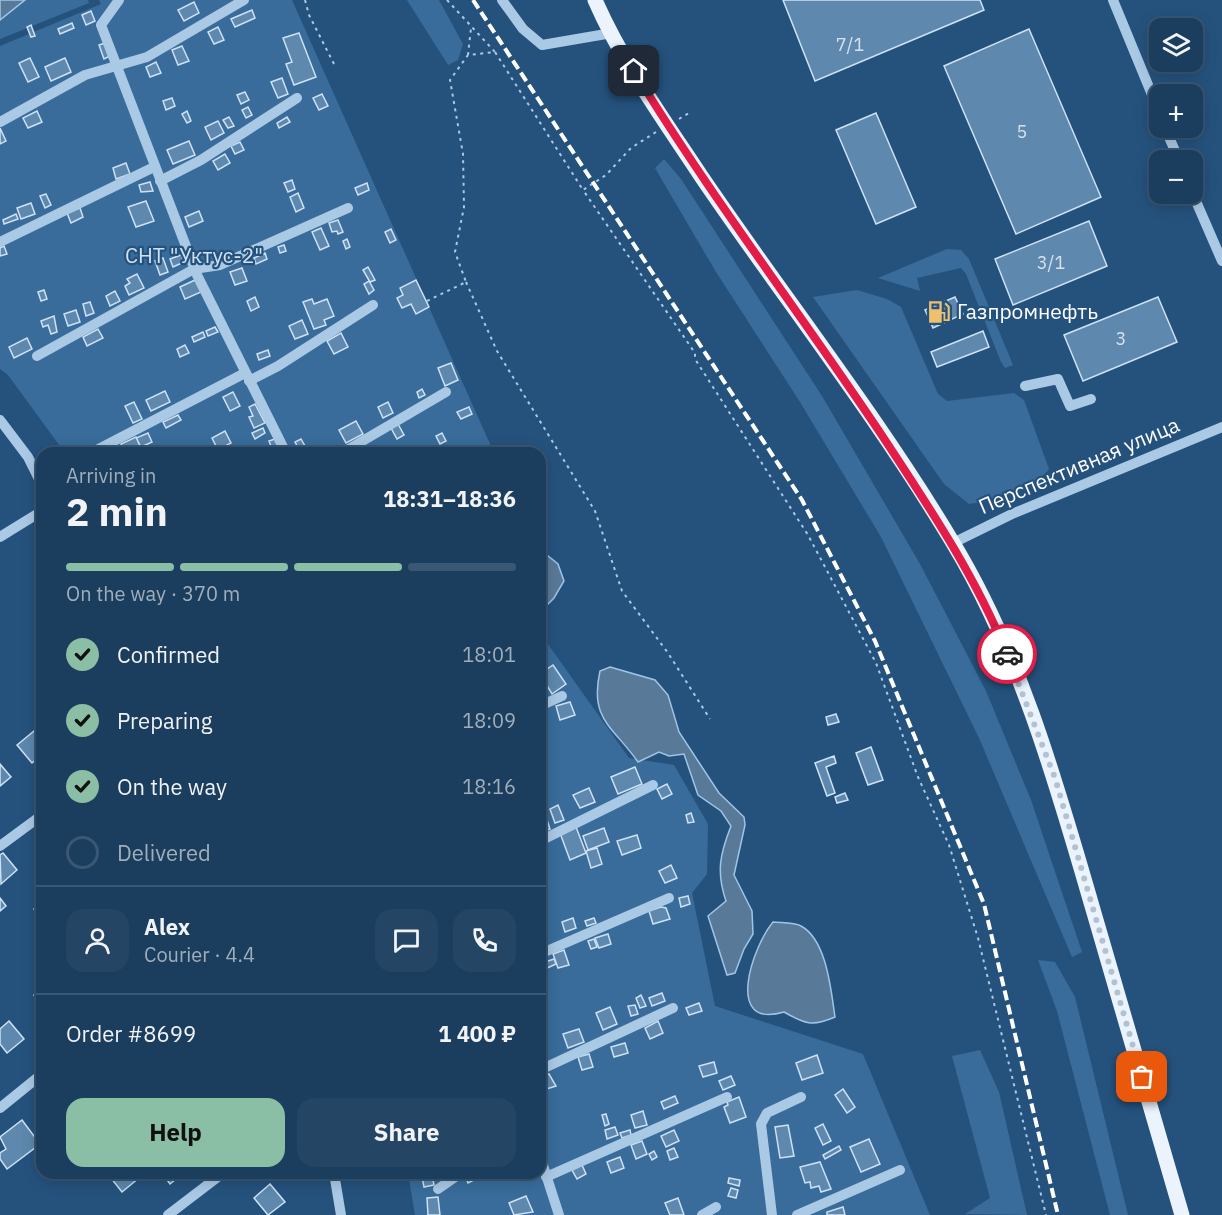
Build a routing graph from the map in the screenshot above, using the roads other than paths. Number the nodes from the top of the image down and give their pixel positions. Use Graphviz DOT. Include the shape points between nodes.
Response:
graph roads {
  1 [pos="244,0"];
  2 [pos="502,0"];
  3 [pos="596,0"];
  4 [pos="1113,0"];
  5 [pos="115,4"];
  6 [pos="612,33"];
  7 [pos="116,67"];
  8 [pos="1149,87"];
  9 [pos="297,98"];
  10 [pos="0,122"];
  11 [pos="154,167"];
  12 [pos="160,181"];
  13 [pos="1197,204"];
  14 [pos="348,208"];
  15 [pos="0,242"];
  16 [pos="1222,261"];
  17 [pos="194,269"];
  18 [pos="373,305"];
  19 [pos="36,356"];
  20 [pos="247,377"];
  21 [pos="1024,386"];
  22 [pos="446,392"];
  23 [pos="1091,399"];
  24 [pos="0,420"];
  25 [pos="1222,427"];
  26 [pos="104,447"];
  27 [pos="283,447"];
  28 [pos="352,447"];
  29 [pos="36,473"];
  30 [pos="36,515"];
  31 [pos="0,537"];
  32 [pos="953,543"];
  33 [pos="562,696"];
  34 [pos="546,703"];
  35 [pos="653,785"];
  36 [pos="36,819"];
  37 [pos="546,838"];
  38 [pos="0,846"];
  39 [pos="669,898"];
  40 [pos="546,951"];
  41 [pos="673,1008"];
  42 [pos="546,1067"];
  43 [pos="36,1079"];
  44 [pos="727,1097"];
  45 [pos="801,1097"];
  46 [pos="0,1108"];
  47 [pos="900,1170"];
  48 [pos="546,1177"];
  49 [pos="215,1179"];
  50 [pos="335,1179"];
  51 [pos="452,1179"];
  52 [pos="438,1189"];
  53 [pos="716,1207"];
  54 [pos="168,1215"];
  55 [pos="341,1215"];
  56 [pos="559,1215"];
  57 [pos="702,1215"];
  58 [pos="772,1215"];
  59 [pos="797,1215"];
  60 [pos="1182,1215"];
  1 -- 7 [label="street" via="147,57"];
  2 -- 6 [label="street" via="542,45"];
  3 -- 6 [label="main road"];
  4 -- 8 [label="street"];
  5 -- 7 [label="street" via="101,25"];
  6 -- 32 [label="main road" via="667,125"];
  7 -- 10 [label="street" via="85,75"];
  7 -- 11 [label="street"];
  9 -- 12 [label="street" via="201,160"];
  11 -- 12 [label="street"];
  11 -- 15 [label="street"];
  12 -- 17 [label="street"];
  13 -- 16 [label="street"];
  14 -- 17 [label="street" via="220,265"];
  17 -- 19 [label="street"];
  17 -- 20 [label="street"];
  18 -- 20 [label="street" via="278,366"];
  20 -- 26 [label="street"];
  20 -- 27 [label="street"];
  21 -- 23 [label="street" via="1058,379 1070,406"];
  22 -- 28 [label="street"];
  24 -- 29 [label="street"];
  25 -- 32 [label="street, Перспективная улица" via="1012,514"];
  30 -- 31 [label="street"];
  32 -- 60 [label="main road" via="998,632 1055,778"];
  33 -- 34 [label="street"];
  35 -- 37 [label="street"];
  36 -- 38 [label="street"];
  39 -- 40 [label="street"];
  41 -- 42 [label="street"];
  43 -- 46 [label="street"];
  44 -- 48 [label="street"];
  45 -- 58 [label="street" via="767,1113 761,1124"];
  47 -- 59 [label="street"];
  48 -- 56 [label="street"];
  49 -- 54 [label="street"];
  50 -- 55 [label="street"];
  51 -- 52 [label="street"];
  53 -- 57 [label="street"];
}
